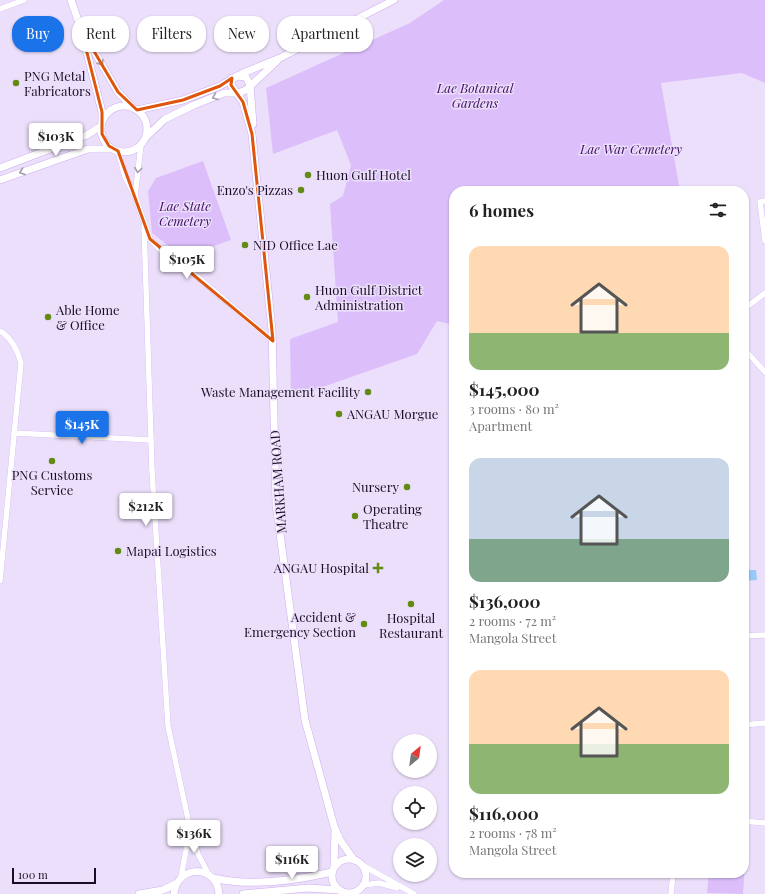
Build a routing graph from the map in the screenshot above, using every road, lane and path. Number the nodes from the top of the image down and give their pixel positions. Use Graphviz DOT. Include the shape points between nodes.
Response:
graph roads {
  1 [pos="24,0"];
  2 [pos="71,0"];
  3 [pos="394,0"];
  4 [pos="0,9"];
  5 [pos="77,16"];
  6 [pos="87,52"];
  7 [pos="95,52"];
  8 [pos="280,58"];
  9 [pos="235,77"];
  10 [pos="250,85"];
  11 [pos="236,92"];
  12 [pos="135,109"];
  13 [pos="102,124"];
  14 [pos="252,134"];
  15 [pos="146,137"];
  16 [pos="141,145"];
  17 [pos="115,150"];
  18 [pos="0,168"];
  19 [pos="0,180"];
  20 [pos="135,196"];
  21 [pos="762,201"];
  22 [pos="144,226"];
  23 [pos="765,241"];
  24 [pos="765,293"];
  25 [pos="749,305"];
  26 [pos="0,331"];
  27 [pos="273,341"];
  28 [pos="749,354"];
  29 [pos="765,372"];
  30 [pos="14,433"];
  31 [pos="151,440"];
  32 [pos="0,577"];
  33 [pos="765,634"];
  34 [pos="749,636"];
  35 [pos="765,638"];
  36 [pos="765,723"];
  37 [pos="749,725"];
  38 [pos="749,821"];
  39 [pos="765,823"];
  40 [pos="189,824"];
  41 [pos="334,826"];
  42 [pos="354,860"];
  43 [pos="362,865"];
  44 [pos="333,869"];
  45 [pos="211,877"];
  46 [pos="673,878"];
  47 [pos="179,880"];
  48 [pos="362,888"];
  49 [pos="343,892"];
  50 [pos="139,894"];
  51 [pos="174,894"];
  52 [pos="218,894"];
  53 [pos="243,894"];
  54 [pos="413,894"];
  55 [pos="672,894"];
  1 -- 4 [label="street"];
  2 -- 5 [label="main road"];
  3 -- 8 [label="main road"];
  6 -- 13 [label="main road" via="102,112"];
  7 -- 12 [label="main road, one-way" via="118,92"];
  8 -- 9 [label="main road"];
  8 -- 10 [label="main road"];
  9 -- 10 [label="main road" via="246,77"];
  9 -- 11 [label="main road, MARKHAM ROAD" via="231,85"];
  9 -- 12 [label="main road" via="220,86 183,100"];
  10 -- 11 [label="main road" via="244,91"];
  10 -- 14 [label="main road, MARKHAM ROAD"];
  11 -- 14 [label="main road, MARKHAM ROAD" via="246,110"];
  11 -- 15 [label="main road, one-way" via="224,93 172,115"];
  12 -- 13 [label="main road" via="125,106 111,110"];
  12 -- 15 [label="main road" via="146,122"];
  13 -- 17 [label="main road" via="104,140"];
  13 -- 18 [label="main road" via="88,135"];
  14 -- 27 [label="main road, MARKHAM ROAD"];
  15 -- 16 [label="main road"];
  16 -- 17 [label="main road" via="130,151"];
  16 -- 20 [label="street, one-way"];
  17 -- 19 [label="main road, one-way" via="88,149"];
  17 -- 20 [label="street"];
  20 -- 22 [label="street"];
  21 -- 23 [label="street"];
  22 -- 27 [label="street" via="150,239 159,249 199,278"];
  22 -- 31 [label="street"];
  24 -- 25 [label="street"];
  26 -- 30 [label="street" via="14,346 21,363"];
  27 -- 41 [label="main road, MARKHAM ROAD" via="278,512 305,720"];
  28 -- 29 [label="street"];
  30 -- 31 [label="street"];
  30 -- 32 [label="street"];
  31 -- 40 [label="street" via="168,726"];
  33 -- 34 [label="street"];
  33 -- 35 [label="street"];
  36 -- 37 [label="street"];
  38 -- 39 [label="street"];
  41 -- 42 [label="main road, MARKHAM ROAD"];
  41 -- 44 [label="main road, MARKHAM ROAD"];
  42 -- 43 [label="main road"];
  42 -- 44 [label="main road" via="345,859"];
  43 -- 48 [label="main road" via="366,874"];
  43 -- 54 [label="street"];
  44 -- 45 [label="main road" via="300,878 253,882 232,882"];
  44 -- 49 [label="main road" via="334,884"];
  45 -- 47 [label="main road" via="204,872 192,872"];
  45 -- 47 [label="street" via="198,854 190,828"];
  45 -- 52 [label="main road" via="216,883"];
  46 -- 55 [label="street"];
  47 -- 50 [label="main road" via="163,890"];
  47 -- 51 [label="main road"];
  48 -- 49 [label="main road" via="354,892"];
  48 -- 54 [label="street" via="382,883"];
  49 -- 53 [label="main road" via="308,888"];
}
